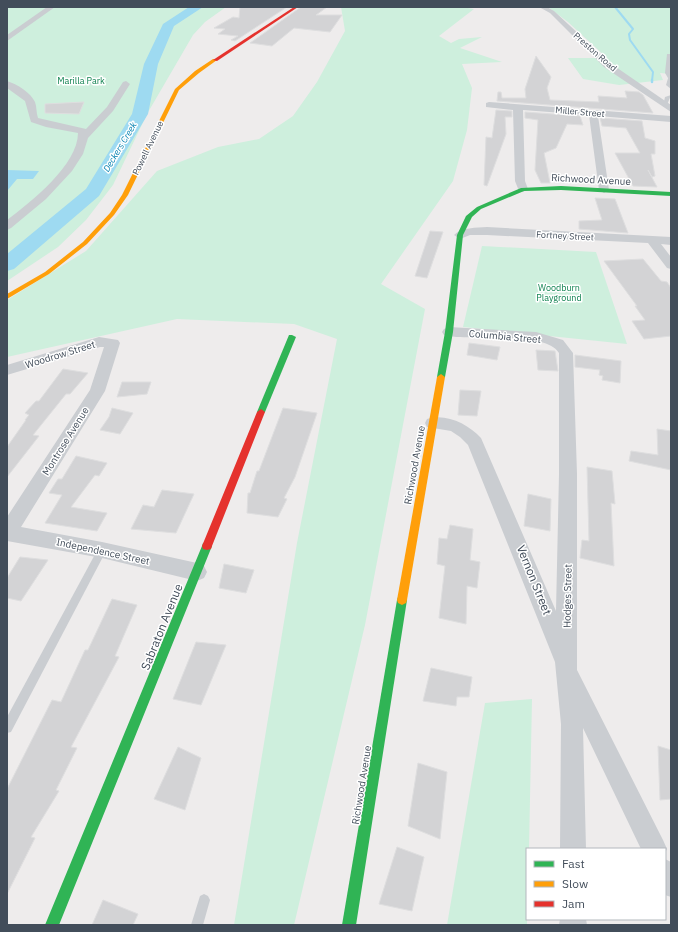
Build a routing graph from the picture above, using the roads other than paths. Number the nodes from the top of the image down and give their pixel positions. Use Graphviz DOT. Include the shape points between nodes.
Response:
graph roads {
  1 [pos="52,7"];
  2 [pos="296,7"];
  3 [pos="542,7"];
  4 [pos="7,40"];
  5 [pos="670,56"];
  6 [pos="670,76"];
  7 [pos="7,84"];
  8 [pos="126,84"];
  9 [pos="671,88"];
  10 [pos="671,96"];
  11 [pos="489,105"];
  12 [pos="668,107"];
  13 [pos="518,108"];
  14 [pos="593,113"];
  15 [pos="671,119"];
  16 [pos="84,136"];
  17 [pos="524,189"];
  18 [pos="604,190"];
  19 [pos="671,194"];
  20 [pos="7,226"];
  21 [pos="460,235"];
  22 [pos="652,240"];
  23 [pos="671,241"];
  24 [pos="671,265"];
  25 [pos="7,297"];
  26 [pos="449,332"];
  27 [pos="292,337"];
  28 [pos="113,343"];
  29 [pos="560,344"];
  30 [pos="7,370"];
  31 [pos="433,423"];
  32 [pos="7,533"];
  33 [pos="102,550"];
  34 [pos="197,572"];
  35 [pos="566,667"];
  36 [pos="7,728"];
  37 [pos="573,848"];
  38 [pos="654,848"];
  39 [pos="666,874"];
  40 [pos="671,884"];
  41 [pos="204,900"];
  42 [pos="52,925"];
  43 [pos="197,925"];
  44 [pos="349,925"];
  1 -- 4 [label="street"];
  2 -- 25 [label="street, Powell Avenue" via="197,72 177,89 125,195 112,214 85,243 53,269"];
  3 -- 12 [label="street, Preston Road" via="552,12 607,64"];
  5 -- 6 [label="street"];
  6 -- 9 [label="lane" via="668,85"];
  7 -- 16 [label="street" via="30,102 34,120 51,126 83,131"];
  8 -- 16 [label="street" via="110,109"];
  10 -- 12 [label="lane" via="667,97"];
  11 -- 13 [label="street, Miller Street"];
  13 -- 14 [label="street, Miller Street"];
  13 -- 17 [label="street" via="520,181"];
  14 -- 15 [label="street, Miller Street"];
  14 -- 18 [label="street"];
  16 -- 20 [label="street" via="75,157 52,188"];
  17 -- 18 [label="street, Richwood Avenue"];
  17 -- 21 [label="street, Richwood Avenue" via="479,208 469,216"];
  18 -- 19 [label="street, Richwood Avenue"];
  21 -- 22 [label="street, Fortney Street" via="487,231"];
  21 -- 26 [label="street, Richwood Avenue"];
  22 -- 23 [label="street, Fortney Street"];
  22 -- 24 [label="street"];
  26 -- 29 [label="street, Columbia Street" via="549,339"];
  26 -- 31 [label="street, Richwood Avenue"];
  27 -- 34 [label="street, Sabraton Avenue"];
  28 -- 30 [label="street, Woodrow Street" via="99,342"];
  28 -- 32 [label="street, Montrose Avenue" via="97,391"];
  29 -- 35 [label="street, Hodges Street" via="566,353 568,364"];
  31 -- 35 [label="street, Vernon Street" via="452,425 465,431 475,442 546,609"];
  31 -- 44 [label="street, Richwood Avenue"];
  32 -- 33 [label="street, Independence Street"];
  33 -- 34 [label="street, Independence Street"];
  33 -- 36 [label="lane"];
  34 -- 42 [label="street, Sabraton Avenue"];
  35 -- 37 [label="street, Hodges Street" via="572,724"];
  35 -- 38 [label="street, Vernon Street"];
  39 -- 40 [label="street"];
  41 -- 43 [label="lane"];
}
